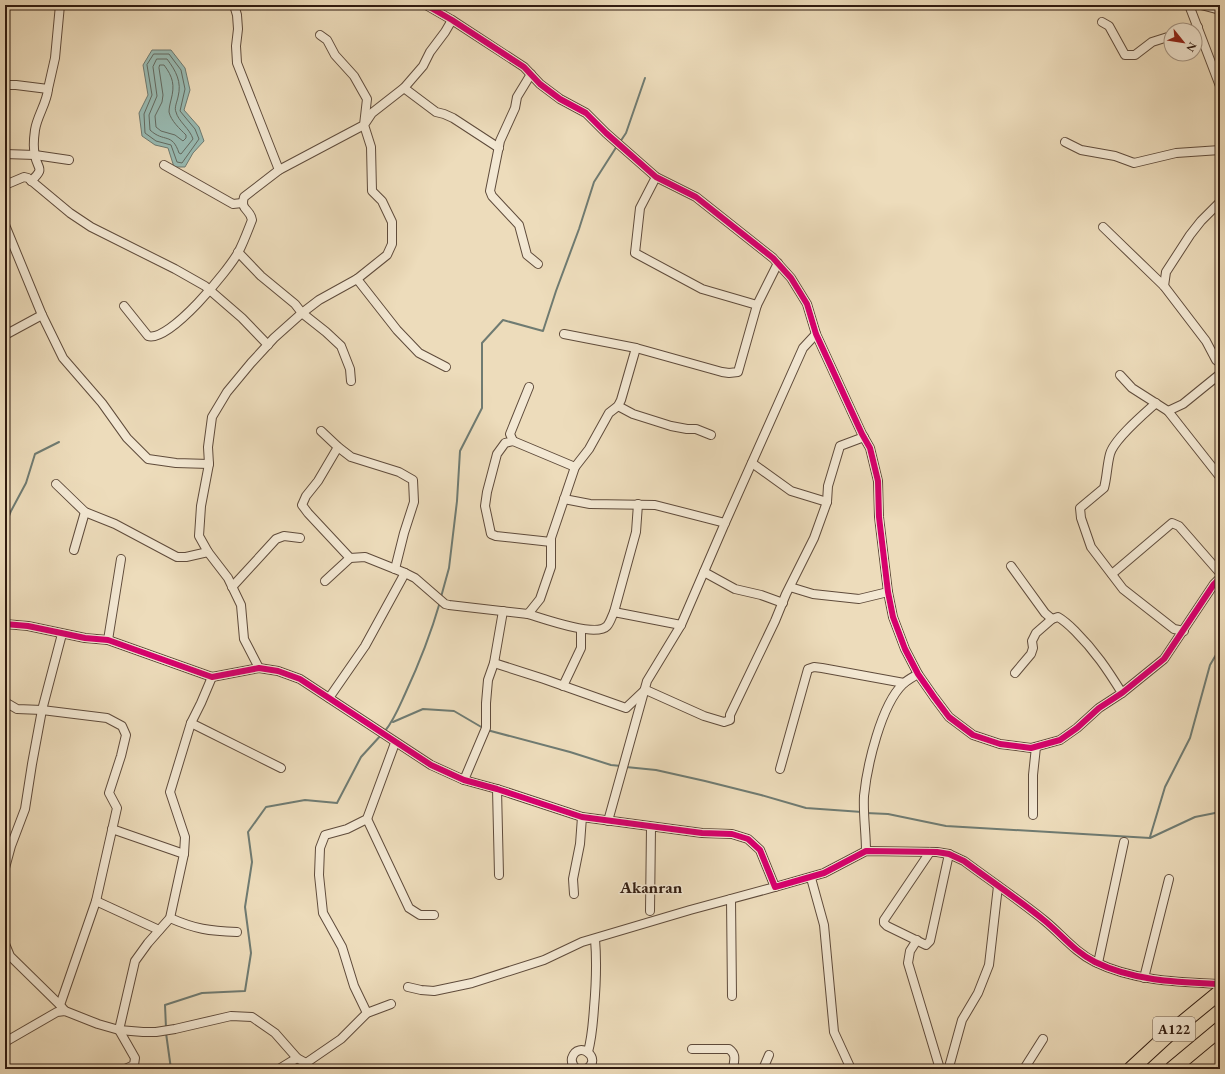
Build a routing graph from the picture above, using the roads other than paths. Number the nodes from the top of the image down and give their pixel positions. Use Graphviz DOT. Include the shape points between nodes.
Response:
graph roads {
  1 [pos="60,5"];
  2 [pos="234,5"];
  3 [pos="426,5"];
  4 [pos="1189,5"];
  5 [pos="1201,5"];
  6 [pos="1220,10"];
  7 [pos="452,20"];
  8 [pos="1102,22"];
  9 [pos="1196,22"];
  10 [pos="320,35"];
  11 [pos="1163,39"];
  12 [pos="1203,40"];
  13 [pos="531,74"];
  14 [pos="5,85"];
  15 [pos="1220,86"];
  16 [pos="404,88"];
  17 [pos="48,89"];
  18 [pos="364,125"];
  19 [pos="1065,142"];
  20 [pos="499,148"];
  21 [pos="1220,150"];
  22 [pos="5,154"];
  23 [pos="35,155"];
  24 [pos="69,160"];
  25 [pos="164,165"];
  26 [pos="279,170"];
  27 [pos="656,177"];
  28 [pos="31,182"];
  29 [pos="5,185"];
  30 [pos="1220,202"];
  31 [pos="242,203"];
  32 [pos="5,225"];
  33 [pos="1103,227"];
  34 [pos="8,242"];
  35 [pos="238,252"];
  36 [pos="778,263"];
  37 [pos="538,264"];
  38 [pos="358,278"];
  39 [pos="1164,286"];
  40 [pos="210,291"];
  41 [pos="757,305"];
  42 [pos="124,306"];
  43 [pos="302,313"];
  44 [pos="42,315"];
  45 [pos="564,334"];
  46 [pos="816,334"];
  47 [pos="5,335"];
  48 [pos="268,345"];
  49 [pos="636,348"];
  50 [pos="1218,361"];
  51 [pos="446,367"];
  52 [pos="1219,374"];
  53 [pos="1120,375"];
  54 [pos="352,381"];
  55 [pos="529,387"];
  56 [pos="1156,403"];
  57 [pos="618,406"];
  58 [pos="1168,411"];
  59 [pos="321,431"];
  60 [pos="711,435"];
  61 [pos="864,437"];
  62 [pos="513,441"];
  63 [pos="338,447"];
  64 [pos="752,463"];
  65 [pos="209,464"];
  66 [pos="575,467"];
  67 [pos="1220,477"];
  68 [pos="56,484"];
  69 [pos="564,499"];
  70 [pos="827,502"];
  71 [pos="638,504"];
  72 [pos="84,512"];
  73 [pos="725,523"];
  74 [pos="300,538"];
  75 [pos="551,542"];
  76 [pos="74,550"];
  77 [pos="208,552"];
  78 [pos="350,558"];
  79 [pos="121,559"];
  80 [pos="1011,566"];
  81 [pos="395,569"];
  82 [pos="704,572"];
  83 [pos="405,573"];
  84 [pos="1220,573"];
  85 [pos="1112,574"];
  86 [pos="325,581"];
  87 [pos="1218,583"];
  88 [pos="232,587"];
  89 [pos="790,587"];
  90 [pos="888,592"];
  91 [pos="783,603"];
  92 [pos="503,611"];
  93 [pos="614,612"];
  94 [pos="528,614"];
  95 [pos="1052,618"];
  96 [pos="5,624"];
  97 [pos="681,625"];
  98 [pos="581,629"];
  99 [pos="1184,631"];
  100 [pos="62,634"];
  101 [pos="108,640"];
  102 [pos="494,663"];
  103 [pos="259,668"];
  104 [pos="1015,673"];
  105 [pos="918,674"];
  106 [pos="212,677"];
  107 [pos="904,683"];
  108 [pos="563,686"];
  109 [pos="646,690"];
  110 [pos="1122,693"];
  111 [pos="329,698"];
  112 [pos="5,702"];
  113 [pos="42,710"];
  114 [pos="191,723"];
  115 [pos="395,742"];
  116 [pos="1036,747"];
  117 [pos="281,768"];
  118 [pos="780,769"];
  119 [pos="464,780"];
  120 [pos="498,789"];
  121 [pos="1033,815"];
  122 [pos="582,817"];
  123 [pos="367,819"];
  124 [pos="608,821"];
  125 [pos="651,827"];
  126 [pos="112,829"];
  127 [pos="1124,842"];
  128 [pos="866,851"];
  129 [pos="930,852"];
  130 [pos="184,854"];
  131 [pos="949,854"];
  132 [pos="5,868"];
  133 [pos="499,875"];
  134 [pos="811,878"];
  135 [pos="1169,879"];
  136 [pos="998,886"];
  137 [pos="775,887"];
  138 [pos="574,894"];
  139 [pos="731,899"];
  140 [pos="96,901"];
  141 [pos="650,911"];
  142 [pos="434,915"];
  143 [pos="170,918"];
  144 [pos="159,930"];
  145 [pos="237,932"];
  146 [pos="595,939"];
  147 [pos="917,940"];
  148 [pos="5,944"];
  149 [pos="8,956"];
  150 [pos="1098,963"];
  151 [pos="1144,978"];
  152 [pos="1220,984"];
  153 [pos="408,987"];
  154 [pos="1220,992"];
  155 [pos="732,996"];
  156 [pos="391,1004"];
  157 [pos="62,1008"];
  158 [pos="367,1013"];
  159 [pos="1220,1029"];
  160 [pos="119,1030"];
  161 [pos="1043,1039"];
  162 [pos="5,1042"];
  163 [pos="692,1049"];
  164 [pos="588,1052"];
  165 [pos="769,1055"];
  166 [pos="297,1058"];
  167 [pos="309,1066"];
  168 [pos="947,1068"];
  169 [pos="126,1069"];
  170 [pos="279,1069"];
  171 [pos="577,1069"];
  172 [pos="588,1069"];
  173 [pos="733,1069"];
  174 [pos="763,1069"];
  175 [pos="851,1069"];
  176 [pos="940,1069"];
  177 [pos="958,1069"];
  178 [pos="1024,1069"];
  179 [pos="1131,1069"];
  180 [pos="1172,1069"];
  1 -- 17 [label="street" via="55,58"];
  2 -- 26 [label="street" via="238,28 237,64"];
  3 -- 7 [label="street"];
  4 -- 9 [label="street"];
  5 -- 6 [label="street"];
  7 -- 13 [label="street"];
  7 -- 16 [label="street" via="423,66"];
  8 -- 11 [label="street" via="1109,26 1125,55 1136,55 1152,42"];
  10 -- 18 [label="street" via="327,40 335,55 354,76 367,99"];
  12 -- 15 [label="street"];
  13 -- 20 [label="street" via="517,97"];
  13 -- 27 [label="street" via="560,99 586,113"];
  14 -- 17 [label="street"];
  16 -- 18 [label="street" via="372,113"];
  16 -- 20 [label="street" via="436,112 453,118"];
  17 -- 23 [label="street" via="35,130"];
  18 -- 26 [label="street"];
  18 -- 38 [label="street" via="371,147 372,191 382,201 392,222 393,237 387,256"];
  19 -- 21 [label="street" via="1081,150 1115,156 1134,163 1176,153"];
  20 -- 37 [label="street" via="491,194 519,225 527,255"];
  22 -- 23 [label="street"];
  23 -- 24 [label="street"];
  23 -- 28 [label="street" via="40,167 39,173"];
  25 -- 31 [label="street" via="233,204"];
  26 -- 31 [label="street" via="244,197"];
  27 -- 36 [label="street" via="696,197"];
  27 -- 41 [label="street" via="640,208 636,253 702,288"];
  28 -- 29 [label="street" via="24,177"];
  28 -- 40 [label="street" via="91,227 175,269"];
  30 -- 39 [label="street" via="1190,235 1166,272"];
  31 -- 35 [label="street" via="252,220"];
  32 -- 34 [label="street"];
  33 -- 39 [label="street"];
  34 -- 44 [label="street"];
  35 -- 40 [label="street"];
  35 -- 43 [label="street"];
  36 -- 41 [label="street"];
  36 -- 46 [label="street" via="807,304"];
  38 -- 43 [label="street" via="319,300"];
  38 -- 51 [label="street" via="397,330 419,353"];
  39 -- 50 [label="street"];
  40 -- 42 [label="street" via="170,329 154,337 148,336"];
  40 -- 48 [label="street" via="242,318"];
  41 -- 49 [label="street" via="738,372 722,372"];
  43 -- 48 [label="street"];
  43 -- 54 [label="street" via="340,346"];
  44 -- 47 [label="street"];
  44 -- 65 [label="street" via="63,358 102,402 127,438 148,460"];
  45 -- 49 [label="street"];
  46 -- 61 [label="street"];
  46 -- 64 [label="street" via="803,348"];
  48 -- 65 [label="street" via="227,392 212,417 208,447"];
  49 -- 57 [label="street"];
  50 -- 52 [label="street"];
  52 -- 58 [label="street" via="1183,404"];
  53 -- 56 [label="street" via="1132,388"];
  55 -- 62 [label="street" via="510,434"];
  56 -- 58 [label="street"];
  56 -- 85 [label="street" via="1116,443 1110,453 1104,488 1080,508 1091,547"];
  57 -- 60 [label="street" via="633,414 671,426 687,430 696,429"];
  57 -- 66 [label="street" via="608,413 589,449"];
  58 -- 67 [label="street"];
  59 -- 63 [label="street"];
  61 -- 70 [label="street" via="840,446 828,486"];
  61 -- 90 [label="street" via="870,448 878,481 879,517"];
  62 -- 66 [label="street"];
  62 -- 75 [label="street" via="505,443 497,454 487,492 485,506 491,534"];
  63 -- 78 [label="street" via="302,505"];
  63 -- 81 [label="street" via="351,457 399,472 413,480 414,502"];
  64 -- 70 [label="street" via="791,491"];
  64 -- 73 [label="street"];
  65 -- 77 [label="street" via="201,506 199,536"];
  66 -- 69 [label="street"];
  68 -- 72 [label="street"];
  69 -- 71 [label="street" via="590,504"];
  69 -- 75 [label="street"];
  70 -- 89 [label="street" via="814,538"];
  71 -- 73 [label="street" via="655,505"];
  71 -- 93 [label="street" via="636,532"];
  72 -- 76 [label="street"];
  72 -- 77 [label="street" via="115,524 177,557"];
  73 -- 82 [label="street"];
  74 -- 88 [label="street" via="284,536 276,539"];
  75 -- 94 [label="street" via="551,567 540,599"];
  77 -- 88 [label="street"];
  78 -- 81 [label="street" via="365,557"];
  78 -- 86 [label="street"];
  79 -- 101 [label="street"];
  80 -- 95 [label="street" via="1045,613"];
  81 -- 83 [label="street"];
  82 -- 91 [label="street" via="735,589"];
  82 -- 97 [label="street"];
  83 -- 92 [label="street" via="444,604"];
  83 -- 111 [label="street" via="365,646"];
  84 -- 85 [label="street" via="1179,526 1172,523"];
  85 -- 99 [label="street" via="1123,589 1135,599 1174,629"];
  87 -- 99 [label="street"];
  88 -- 103 [label="street" via="241,605 244,639"];
  89 -- 90 [label="street" via="813,594 859,600"];
  89 -- 91 [label="street"];
  90 -- 105 [label="street" via="893,617"];
  91 -- 109 [label="street" via="730,715 730,720 724,722 704,716"];
  92 -- 94 [label="street"];
  92 -- 102 [label="street"];
  93 -- 97 [label="street"];
  93 -- 98 [label="street" via="607,627 600,630"];
  94 -- 98 [label="street"];
  95 -- 104 [label="street" via="1036,633 1032,641 1031,654"];
  95 -- 110 [label="street" via="1058,617 1063,620 1100,658"];
  96 -- 100 [label="street" via="28,626"];
  97 -- 109 [label="street" via="647,681"];
  98 -- 108 [label="street" via="581,648"];
  99 -- 110 [label="street" via="1164,659"];
  100 -- 101 [label="street"];
  100 -- 113 [label="street"];
  101 -- 106 [label="street"];
  102 -- 108 [label="street"];
  102 -- 119 [label="street" via="488,680 486,728"];
  103 -- 106 [label="street"];
  103 -- 111 [label="street" via="278,671 300,679"];
  105 -- 107 [label="street"];
  105 -- 116 [label="street" via="949,717 974,735 1000,744"];
  106 -- 114 [label="street"];
  107 -- 118 [label="street" via="822,668 808,669"];
  107 -- 128 [label="street" via="897,690 884,714 873,746 864,796"];
  108 -- 109 [label="street" via="626,708"];
  109 -- 124 [label="street"];
  110 -- 116 [label="street" via="1060,740"];
  111 -- 115 [label="street"];
  112 -- 113 [label="street" via="18,710"];
  113 -- 126 [label="street" via="106,718 122,726 126,735 109,793 117,808"];
  113 -- 132 [label="street" via="25,809"];
  114 -- 117 [label="street"];
  114 -- 130 [label="street" via="170,792 184,837"];
  115 -- 119 [label="street" via="431,765"];
  115 -- 123 [label="street"];
  116 -- 121 [label="street"];
  119 -- 120 [label="street"];
  120 -- 122 [label="street"];
  120 -- 133 [label="street"];
  122 -- 124 [label="street"];
  122 -- 138 [label="street" via="573,879"];
  123 -- 142 [label="street" via="409,908 420,915"];
  123 -- 158 [label="street" via="347,829 326,835 320,848 319,875 323,913 342,948 354,986"];
  124 -- 125 [label="street"];
  125 -- 137 [label="street" via="732,834 748,839 760,850"];
  125 -- 141 [label="street"];
  126 -- 130 [label="street"];
  126 -- 140 [label="street"];
  127 -- 150 [label="street"];
  128 -- 129 [label="street"];
  128 -- 134 [label="street"];
  129 -- 131 [label="street"];
  129 -- 147 [label="street" via="884,920 887,926"];
  130 -- 143 [label="street"];
  131 -- 136 [label="street" via="964,861"];
  131 -- 147 [label="street" via="930,941 926,945"];
  134 -- 137 [label="street"];
  134 -- 175 [label="street" via="824,925 834,1032"];
  135 -- 151 [label="street"];
  136 -- 150 [label="street" via="1046,922 1076,950"];
  136 -- 168 [label="street" via="989,965 978,993 962,1020"];
  137 -- 139 [label="street"];
  139 -- 146 [label="street"];
  139 -- 155 [label="street"];
  140 -- 144 [label="street"];
  140 -- 157 [label="street"];
  143 -- 144 [label="street"];
  143 -- 145 [label="street" via="208,931"];
  144 -- 160 [label="street" via="135,961"];
  146 -- 153 [label="street" via="582,942 544,960 472,983 434,991"];
  146 -- 164 [label="street" via="596,986 592,1038"];
  147 -- 176 [label="street" via="910,950 908,963"];
  148 -- 149 [label="street"];
  149 -- 157 [label="street"];
  150 -- 151 [label="street" via="1130,976"];
  151 -- 152 [label="street"];
  154 -- 179 [label="highway, A122"];
  156 -- 158 [label="street"];
  157 -- 160 [label="street"];
  157 -- 162 [label="street"];
  158 -- 167 [label="street"];
  159 -- 180 [label="highway, A122"];
  160 -- 166 [label="street" via="161,1031 231,1016 252,1017 275,1033"];
  160 -- 169 [label="street" via="135,1058 134,1065"];
  161 -- 178 [label="street"];
  163 -- 173 [label="street" via="728,1049 735,1056"];
  164 -- 171 [label="street" via="577,1051 573,1055 572,1061"];
  164 -- 172 [label="street" via="592,1062"];
  165 -- 174 [label="street"];
  166 -- 167 [label="street"];
  166 -- 170 [label="street"];
  168 -- 177 [label="street"];
}
